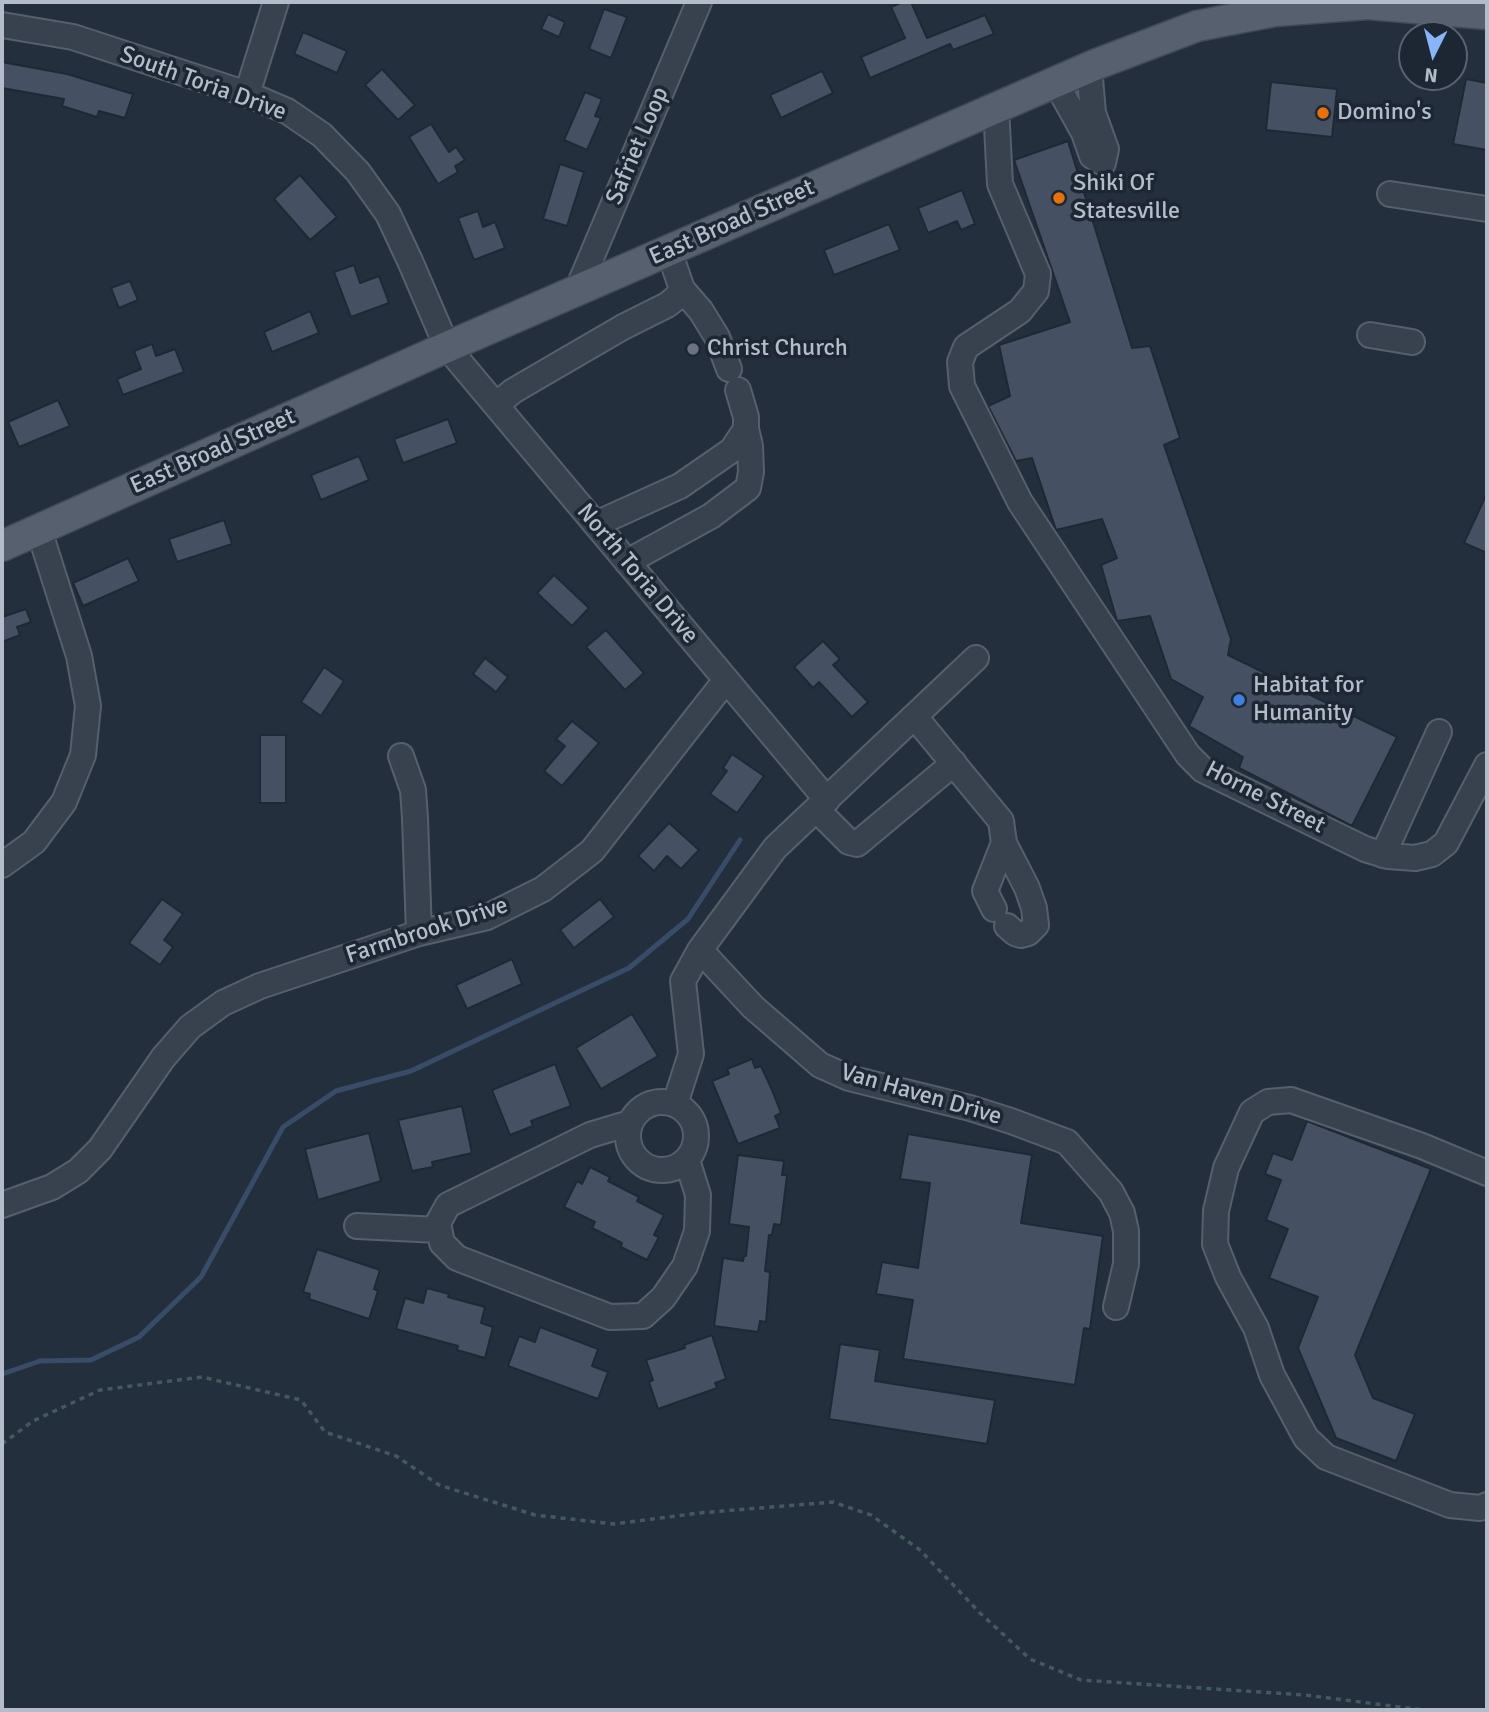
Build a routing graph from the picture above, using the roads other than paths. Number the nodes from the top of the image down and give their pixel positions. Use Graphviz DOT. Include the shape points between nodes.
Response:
graph roads {
  1 [pos="276,2"];
  2 [pos="699,2"];
  3 [pos="1487,14"];
  4 [pos="2,25"];
  5 [pos="1089,67"];
  6 [pos="1055,82"];
  7 [pos="247,94"];
  8 [pos="996,107"];
  9 [pos="1390,194"];
  10 [pos="1487,209"];
  11 [pos="669,251"];
  12 [pos="682,289"];
  13 [pos="577,291"];
  14 [pos="1370,335"];
  15 [pos="1412,342"];
  16 [pos="447,347"];
  17 [pos="496,405"];
  18 [pos="746,429"];
  19 [pos="596,524"];
  20 [pos="39,530"];
  21 [pos="2,546"];
  22 [pos="627,562"];
  23 [pos="976,659"];
  24 [pos="726,680"];
  25 [pos="915,716"];
  26 [pos="1440,732"];
  27 [pos="401,756"];
  28 [pos="954,763"];
  29 [pos="1487,765"];
  30 [pos="822,805"];
  31 [pos="1004,843"];
  32 [pos="1383,855"];
  33 [pos="2,865"];
  34 [pos="419,933"];
  35 [pos="700,950"];
  36 [pos="675,1104"];
  37 [pos="630,1123"];
  38 [pos="687,1160"];
  39 [pos="1487,1173"];
  40 [pos="2,1205"];
  41 [pos="357,1226"];
  42 [pos="439,1230"];
  43 [pos="1116,1307"];
  44 [pos="1487,1505"];
  1 -- 7 [label="street"];
  2 -- 13 [label="street, Safriet Loop"];
  3 -- 5 [label="main road, East Broad Street" via="1368,5 1275,11 1197,26"];
  4 -- 7 [label="street, South Toria Drive" via="73,37"];
  5 -- 6 [label="main road, East Broad Street"];
  5 -- 6 [label="street" via="1093,113 1106,149 1103,163 1092,156"];
  6 -- 8 [label="main road, East Broad Street"];
  7 -- 16 [label="street, South Toria Drive" via="287,111 322,135 358,172 387,214"];
  8 -- 11 [label="main road, East Broad Street"];
  8 -- 32 [label="street, Horne Street" via="1000,184 1038,274 1036,291 1020,312 966,347 960,362 962,386 1020,502 1188,755 1203,770"];
  9 -- 10 [label="street"];
  11 -- 12 [label="street"];
  11 -- 13 [label="main road, East Broad Street"];
  12 -- 17 [label="street" via="667,305 622,327"];
  12 -- 18 [label="street" via="717,337 746,416"];
  13 -- 16 [label="main road, East Broad Street"];
  14 -- 15 [label="street"];
  16 -- 17 [label="street, North Toria Drive"];
  16 -- 20 [label="main road, East Broad Street"];
  17 -- 19 [label="street, North Toria Drive"];
  18 -- 19 [label="street" via="732,450 680,486"];
  18 -- 22 [label="street" via="751,472 748,488 711,516"];
  19 -- 22 [label="street, North Toria Drive"];
  20 -- 21 [label="main road, East Broad Street"];
  20 -- 33 [label="street" via="79,656 88,706 83,755 64,802 34,842"];
  22 -- 24 [label="street, North Toria Drive"];
  23 -- 25 [label="street"];
  24 -- 30 [label="street, North Toria Drive"];
  24 -- 34 [label="street, Farmbrook Drive" via="592,850 543,889 487,917"];
  25 -- 28 [label="street"];
  25 -- 30 [label="street"];
  26 -- 32 [label="street"];
  27 -- 34 [label="street" via="413,790"];
  28 -- 30 [label="street, North Toria Drive" via="857,844 849,842"];
  28 -- 31 [label="street" via="1001,821"];
  29 -- 32 [label="street, Horne Street" via="1446,844 1415,858"];
  30 -- 35 [label="street" via="775,848"];
  31 -- 31 [label="street" via="985,891 1001,918 1021,935 1036,925 1034,908"];
  34 -- 40 [label="street, Farmbrook Drive" via="260,986 223,1003 190,1027 163,1058 100,1149 78,1171 52,1187"];
  35 -- 36 [label="street" via="683,981 691,1054"];
  35 -- 43 [label="street, Van Haven Drive" via="753,1007 820,1065 849,1078 970,1108 1067,1142 1111,1192 1122,1213 1126,1265"];
  36 -- 37 [label="street" via="648,1104"];
  36 -- 38 [label="street" via="687,1111 697,1135"];
  37 -- 38 [label="street" via="630,1149 649,1168 676,1168"];
  37 -- 42 [label="street" via="590,1135 448,1205"];
  38 -- 42 [label="street" via="698,1195 697,1231 685,1266 663,1298 643,1316 610,1317 457,1258 442,1243"];
  39 -- 44 [label="street" via="1291,1100 1268,1102 1252,1112 1226,1168 1216,1210 1215,1244 1256,1328 1272,1375 1306,1438 1326,1457 1450,1505"];
  41 -- 42 [label="street"];
}
